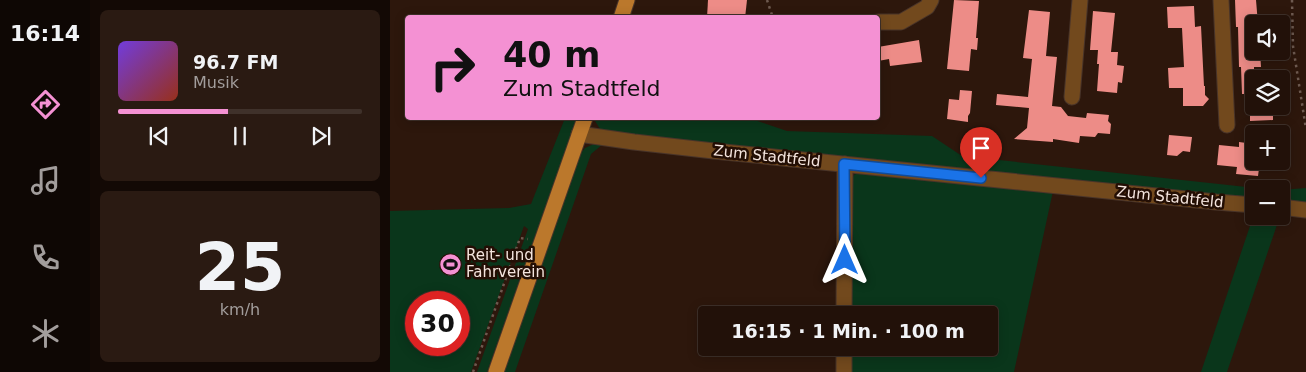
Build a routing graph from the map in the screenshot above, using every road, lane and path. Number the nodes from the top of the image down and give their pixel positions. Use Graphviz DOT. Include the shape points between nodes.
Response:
graph roads {
  1 [pos="627,0"];
  2 [pos="767,0"];
  3 [pos="931,0"];
  4 [pos="1080,0"];
  5 [pos="1220,0"];
  6 [pos="1292,0"];
  7 [pos="622,15"];
  8 [pos="772,15"];
  9 [pos="880,22"];
  10 [pos="1072,97"];
  11 [pos="584,120"];
  12 [pos="1227,125"];
  13 [pos="1306,129"];
  14 [pos="579,134"];
  15 [pos="844,164"];
  16 [pos="1245,204"];
  17 [pos="1290,208"];
  18 [pos="1306,210"];
  19 [pos="520,238"];
  20 [pos="844,306"];
  21 [pos="844,356"];
  22 [pos="474,372"];
  23 [pos="496,372"];
  24 [pos="844,372"];
  1 -- 7 [label="main road"];
  2 -- 8 [label="path"];
  3 -- 9 [label="street" via="901,22"];
  4 -- 10 [label="street"];
  5 -- 12 [label="street"];
  6 -- 13 [label="path" via="1293,46"];
  11 -- 14 [label="main road"];
  14 -- 15 [label="street, Zum Stadtfeld"];
  14 -- 23 [label="main road"];
  15 -- 16 [label="street, Zum Stadtfeld"];
  15 -- 20 [label="street"];
  17 -- 18 [label="street"];
  19 -- 22 [label="path"];
  21 -- 24 [label="street"];
}
